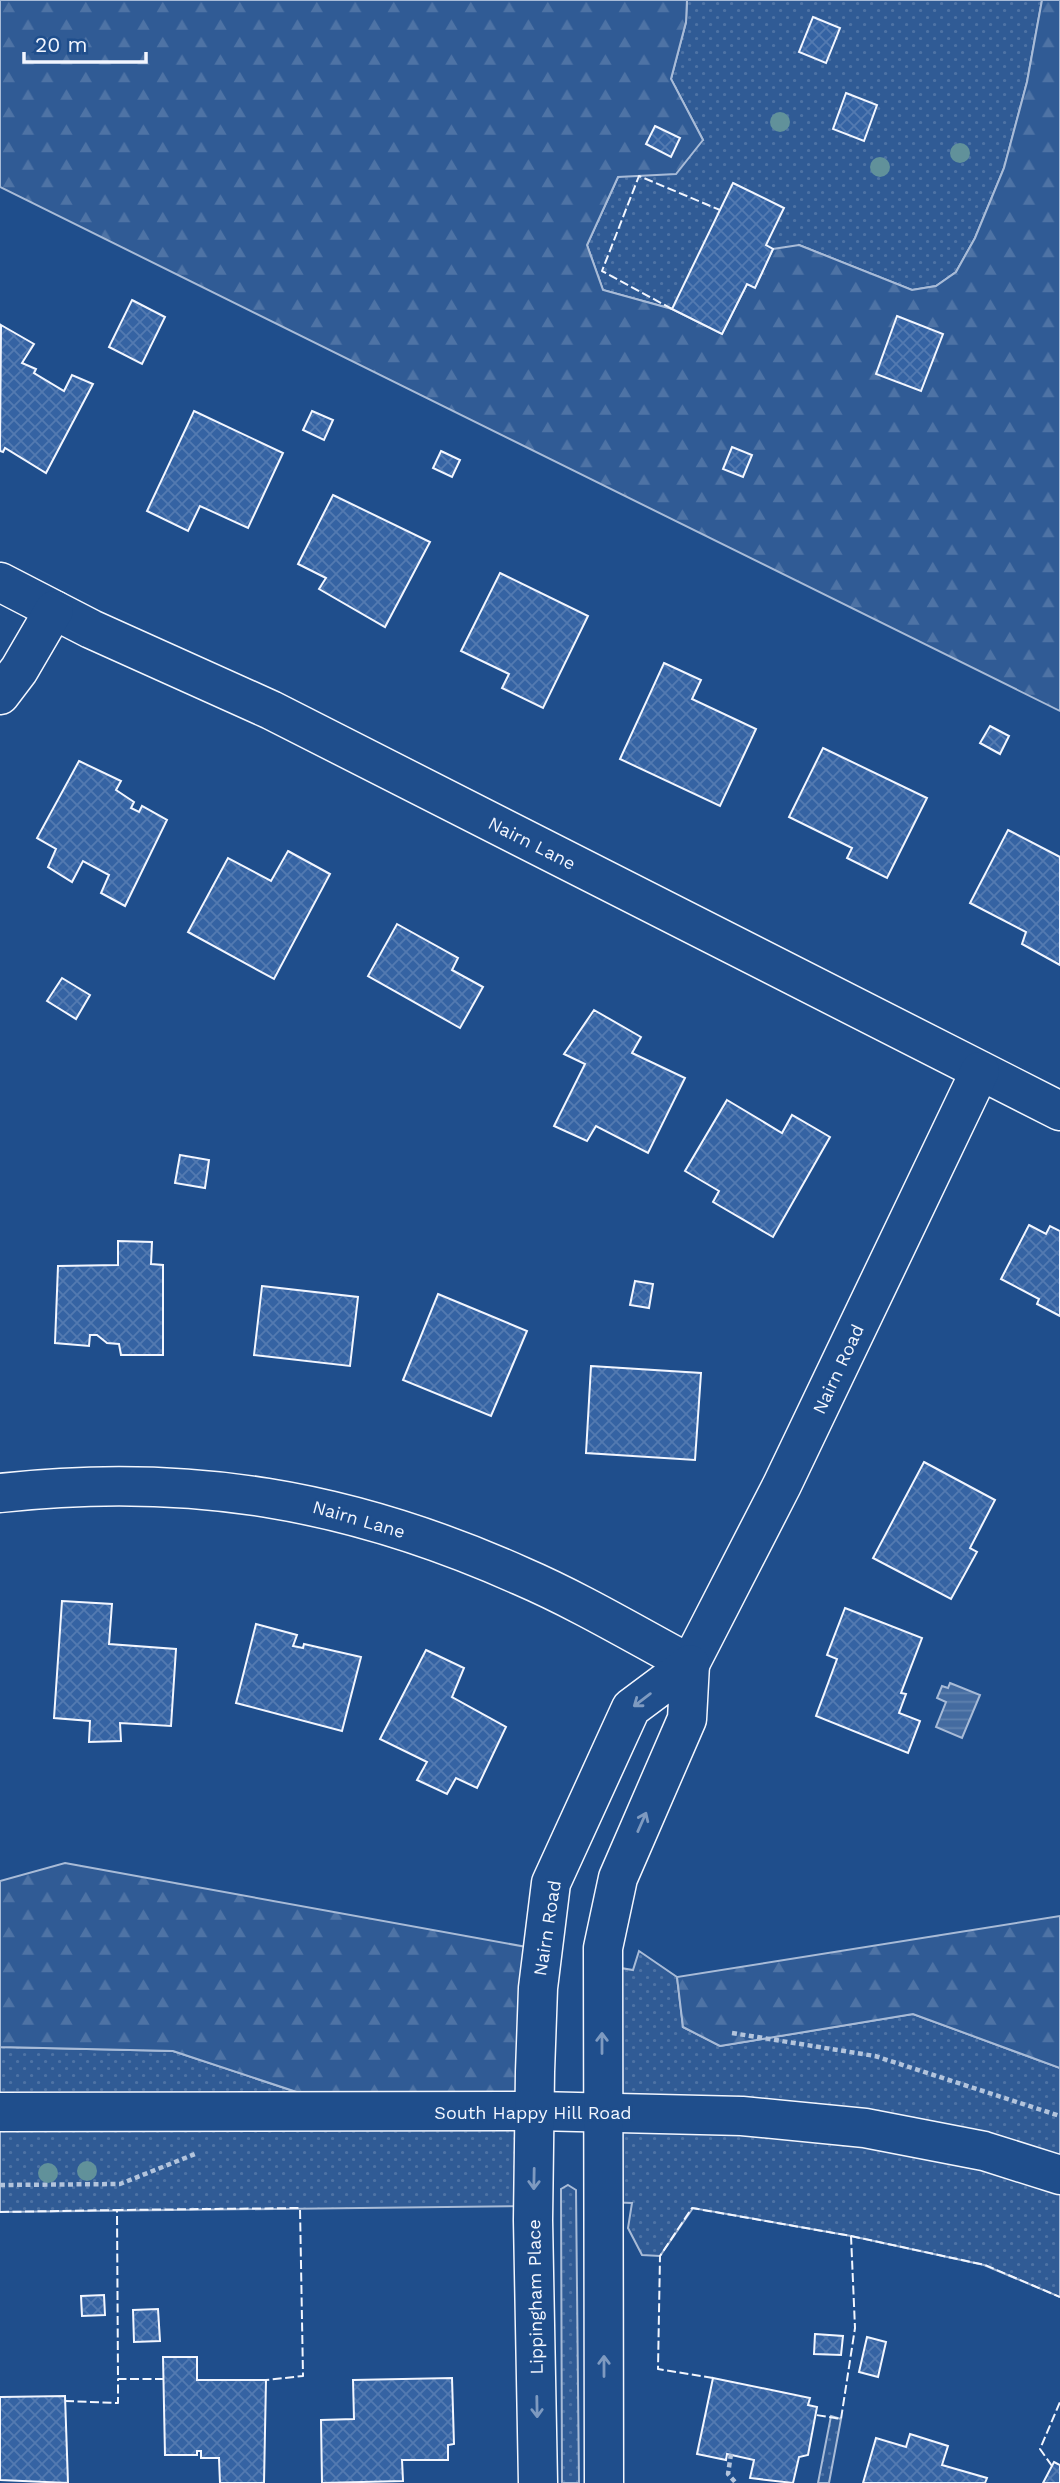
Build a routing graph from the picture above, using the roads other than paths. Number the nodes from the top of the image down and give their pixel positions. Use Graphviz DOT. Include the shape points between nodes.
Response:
graph roads {
  1 [pos="0,582"];
  2 [pos="54,610"];
  3 [pos="0,695"];
  4 [pos="980,1071"];
  5 [pos="1060,1111"];
  6 [pos="0,1493"];
  7 [pos="690,1664"];
  8 [pos="536,2111"];
  9 [pos="602,2111"];
  10 [pos="0,2112"];
  11 [pos="1060,2175"];
  12 [pos="538,2483"];
  13 [pos="604,2483"];
  1 -- 2 [label="street, Nairn Lane"];
  2 -- 3 [label="street"];
  2 -- 4 [label="street, Nairn Lane" via="271,710"];
  4 -- 5 [label="street, Nairn Lane"];
  4 -- 7 [label="street, Nairn Road" via="782,1485"];
  6 -- 7 [label="street, Nairn Lane" via="138,1485 293,1500 423,1537 521,1575"];
  7 -- 8 [label="street, Nairn Road, one-way" via="631,1708 551,1883 538,1989"];
  9 -- 7 [label="street, Nairn Road, one-way" via="603,1948 618,1878 687,1719"];
  8 -- 9 [label="street, South Happy Hill Road"];
  8 -- 10 [label="street, South Happy Hill Road"];
  8 -- 12 [label="street, Lippingham Place, one-way" via="533,2220"];
  9 -- 11 [label="street, South Happy Hill Road" via="742,2116 865,2128 984,2151"];
  13 -- 9 [label="street, one-way"];
}
